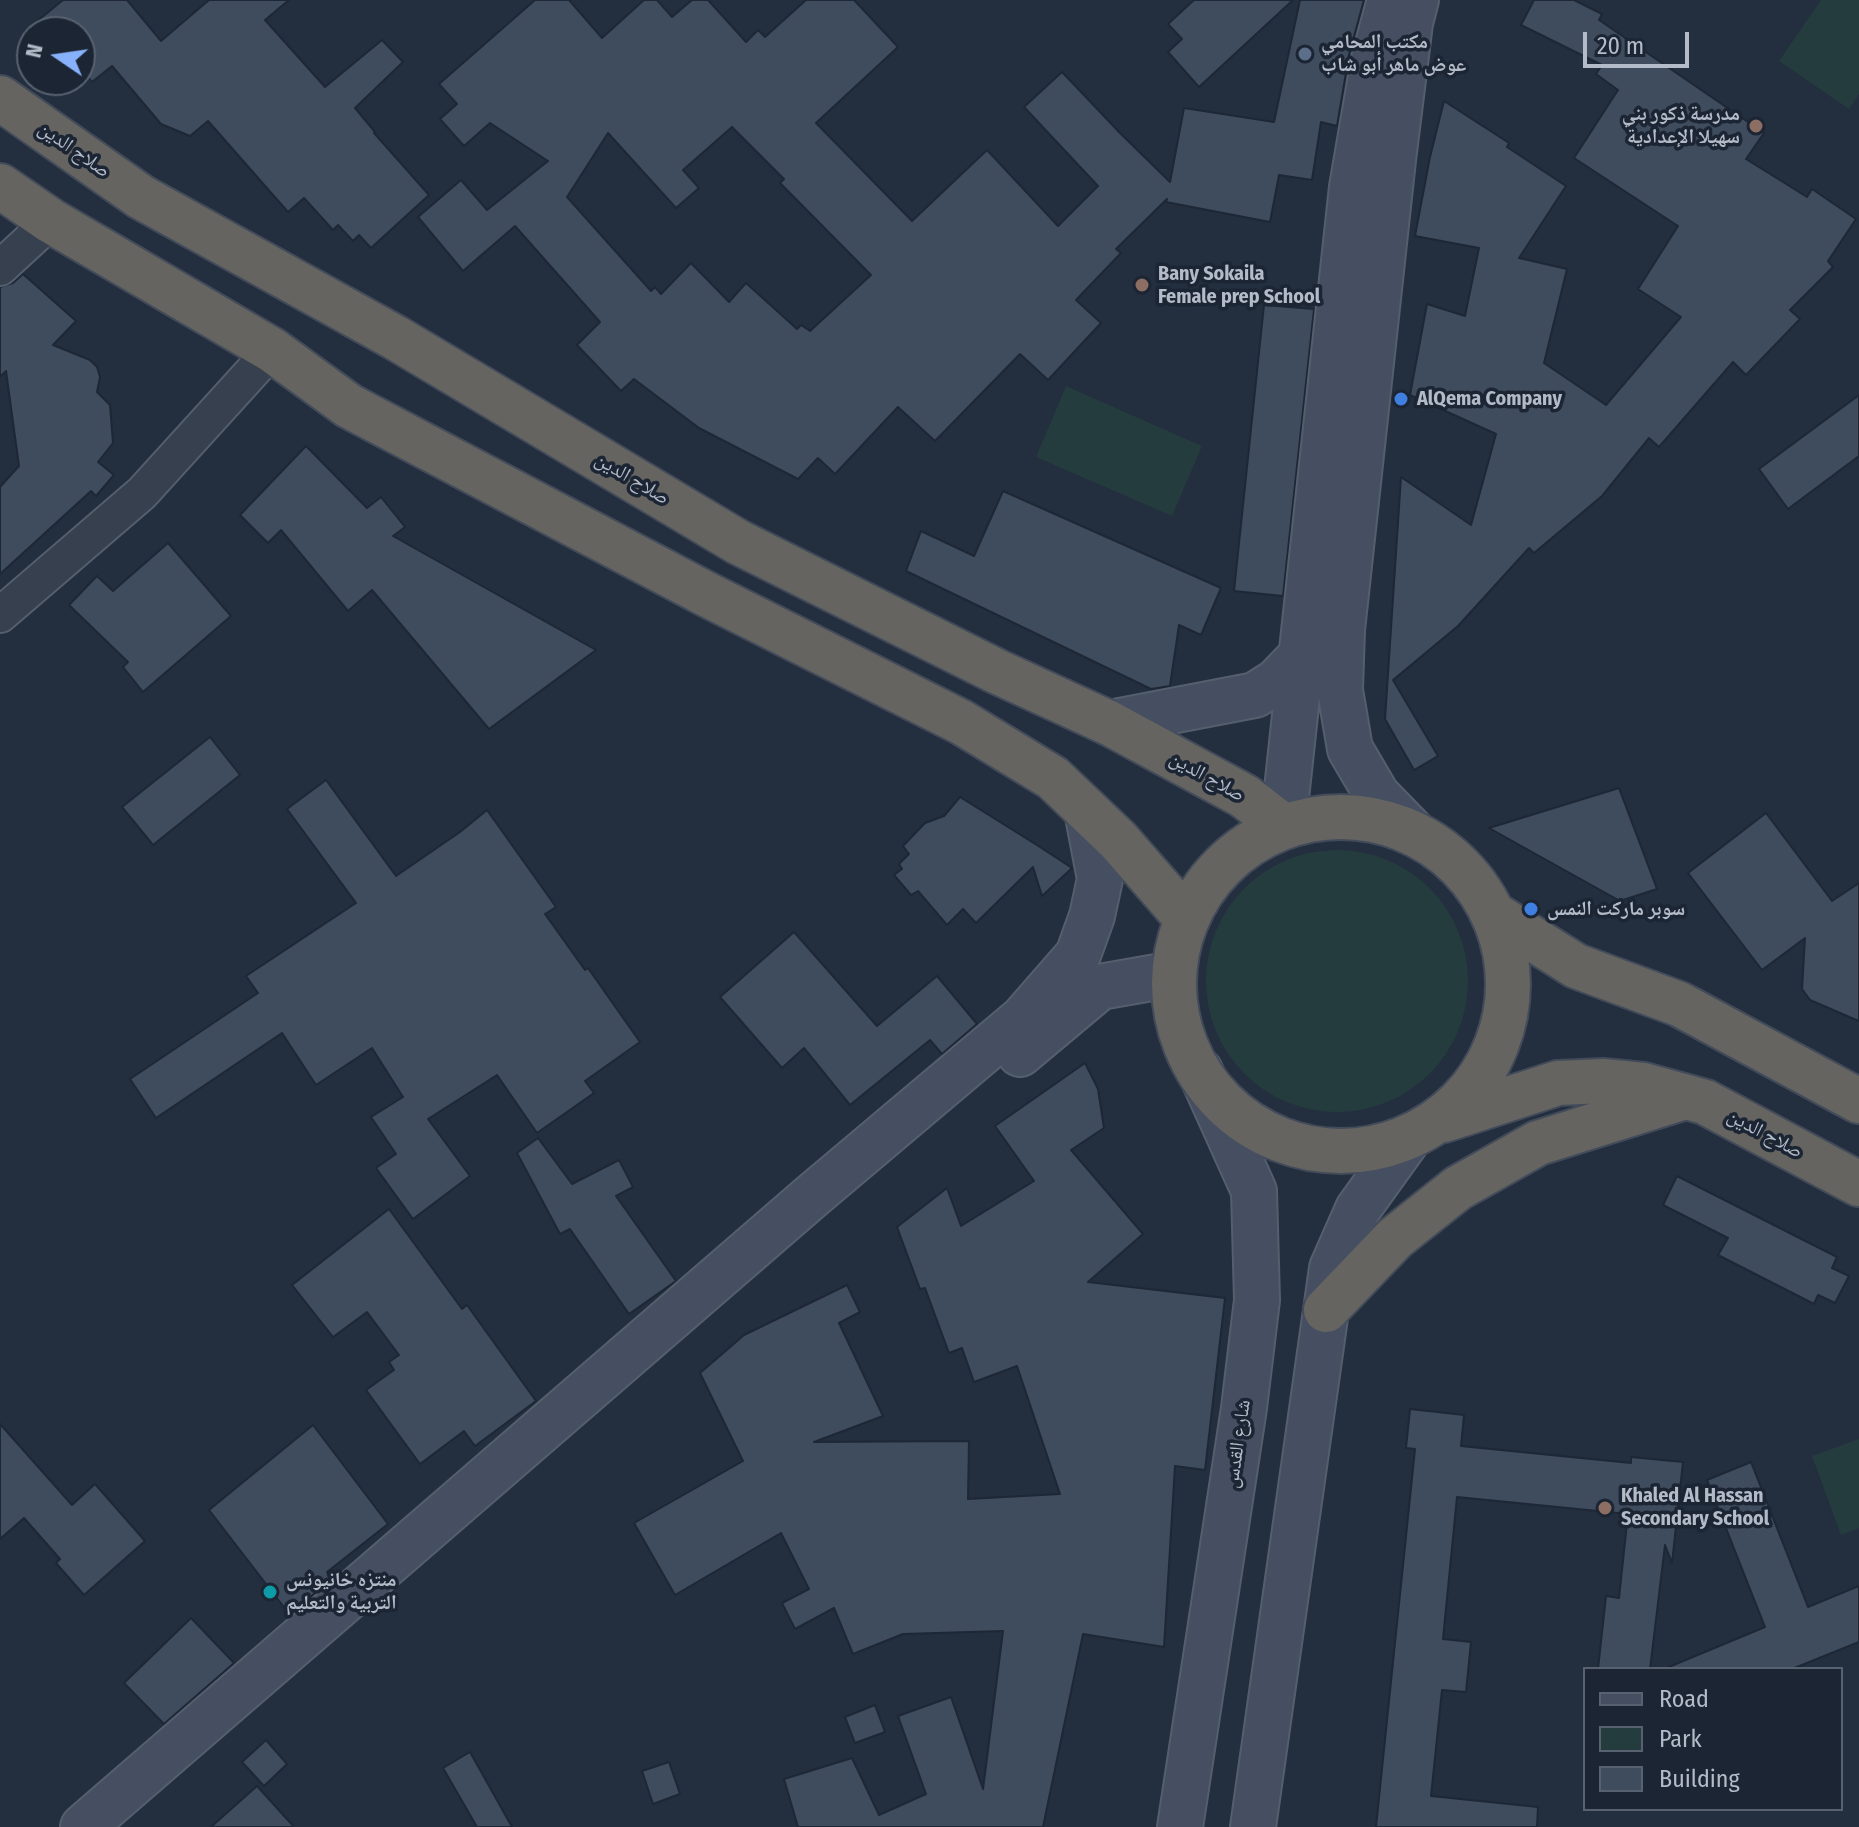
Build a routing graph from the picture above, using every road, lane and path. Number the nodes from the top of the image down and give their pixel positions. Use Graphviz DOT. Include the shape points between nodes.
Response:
graph roads {
  1 [pos="1390,0"];
  2 [pos="1416,0"];
  3 [pos="0,98"];
  4 [pos="0,186"];
  5 [pos="51,221"];
  6 [pos="0,268"];
  7 [pos="272,350"];
  8 [pos="0,615"];
  9 [pos="1302,655"];
  10 [pos="1109,723"];
  11 [pos="1087,811"];
  12 [pos="1283,826"];
  13 [pos="1412,831"];
  14 [pos="1492,913"];
  15 [pos="1187,919"];
  16 [pos="1174,974"];
  17 [pos="1200,1071"];
  18 [pos="1686,1097"];
  19 [pos="1859,1101"];
  20 [pos="1422,1130"];
  21 [pos="1859,1184"];
  22 [pos="1326,1310"];
  23 [pos="83,1827"];
  24 [pos="115,1827"];
  25 [pos="1180,1827"];
  26 [pos="1253,1827"];
  1 -- 9 [label="main road" via="1352,187"];
  2 -- 13 [label="main road" via="1393,160 1340,690 1350,749 1377,795"];
  3 -- 10 [label="highway, صلاح الدين" via="141,197 396,338 738,542"];
  4 -- 5 [label="highway"];
  5 -- 6 [label="street"];
  5 -- 7 [label="highway"];
  7 -- 8 [label="street" via="142,493"];
  7 -- 11 [label="highway" via="349,406 961,722 1053,778"];
  9 -- 10 [label="main road" via="1255,695"];
  9 -- 12 [label="main road"];
  10 -- 12 [label="highway, صلاح الدين" via="1244,796"];
  11 -- 15 [label="highway"];
  11 -- 23 [label="main road" via="1100,879 1092,916 1078,955 1023,1018"];
  12 -- 13 [label="highway, صلاح الدين" via="1316,817 1363,816"];
  12 -- 15 [label="highway, صلاح الدين" via="1252,841 1225,863"];
  13 -- 14 [label="highway, صلاح الدين" via="1448,853 1480,887"];
  14 -- 19 [label="highway" via="1576,966 1679,1004"];
  14 -- 20 [label="highway, صلاح الدين" via="1501,930 1509,976 1505,1023 1492,1059 1470,1091"];
  15 -- 16 [label="highway, صلاح الدين"];
  16 -- 17 [label="highway, صلاح الدين" via="1187,1049"];
  16 -- 24 [label="main road" via="1100,987 853,1191"];
  17 -- 20 [label="highway, صلاح الدين" via="1245,1122 1287,1143 1334,1152 1372,1149"];
  17 -- 25 [label="main road, شارع القدس" via="1254,1191 1257,1300"];
  18 -- 20 [label="highway, صلاح الدين" via="1643,1085 1558,1083"];
  18 -- 21 [label="highway, صلاح الدين" via="1705,1102"];
  18 -- 22 [label="highway" via="1538,1143 1458,1188 1395,1238"];
  20 -- 22 [label="main road" via="1358,1209 1332,1268"];
  22 -- 26 [label="main road"];
}
